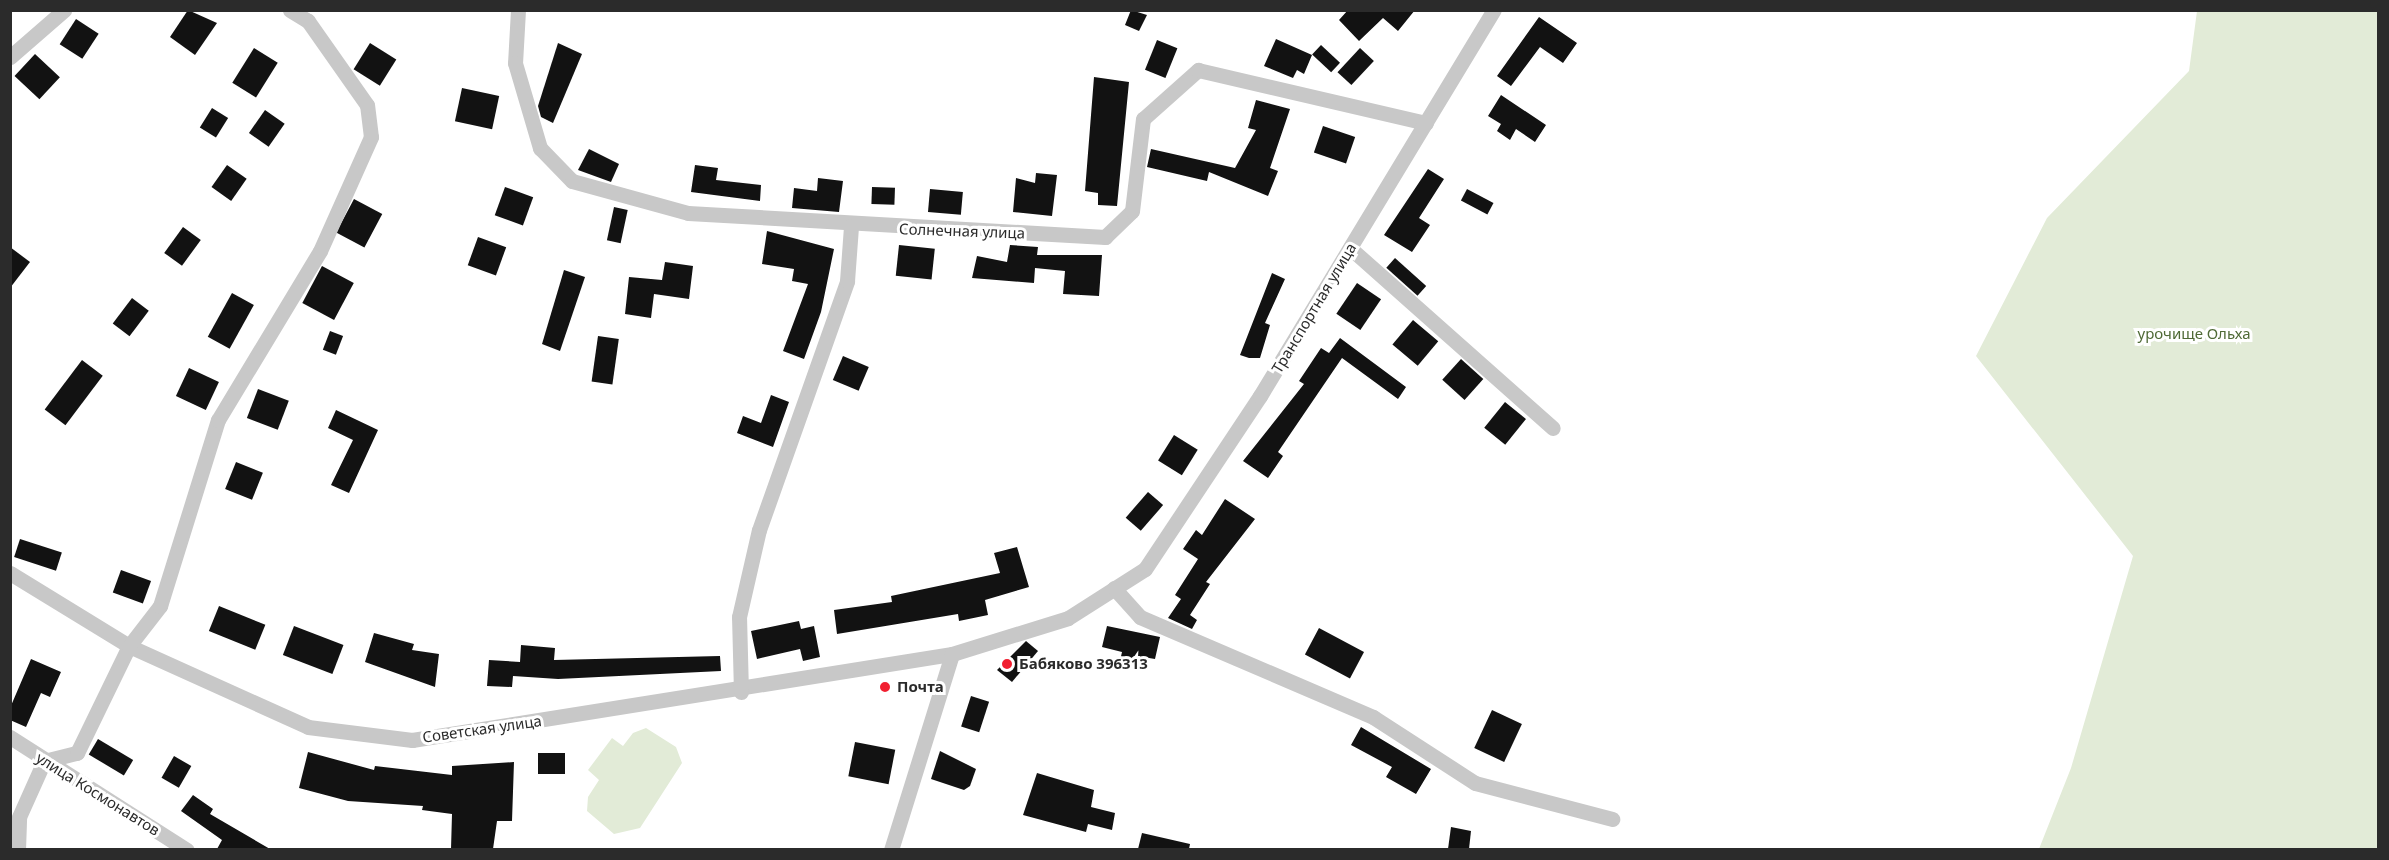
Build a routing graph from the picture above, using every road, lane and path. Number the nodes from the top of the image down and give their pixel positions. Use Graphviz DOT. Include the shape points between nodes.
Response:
graph roads {
  1 [pos="64,10"];
  2 [pos="290,10"];
  3 [pos="518,10"];
  4 [pos="1494,10"];
  5 [pos="10,57"];
  6 [pos="1426,123"];
  7 [pos="851,226"];
  8 [pos="1350,248"];
  9 [pos="1553,428"];
  10 [pos="10,573"];
  11 [pos="1114,588"];
  12 [pos="129,646"];
  13 [pos="952,654"];
  14 [pos="741,692"];
  15 [pos="10,737"];
  16 [pos="44,761"];
  17 [pos="1612,819"];
  18 [pos="18,849"];
  19 [pos="187,849"];
  20 [pos="891,849"];
  1 -- 5 [label="street"];
  2 -- 12 [label="street" via="308,21 367,105 371,137 320,251 218,420 159,606"];
  3 -- 7 [label="street, Солнечная улица" via="515,63 540,148 572,181 687,213"];
  4 -- 6 [label="street, Транспортная улица"];
  6 -- 7 [label="street, Солнечная улица" via="1198,70 1143,119 1132,212 1105,237"];
  6 -- 8 [label="street, Транспортная улица"];
  7 -- 14 [label="street" via="847,281 759,530 739,617"];
  8 -- 9 [label="street"];
  8 -- 11 [label="street, Транспортная улица" via="1145,569"];
  10 -- 12 [label="street, Советская улица"];
  11 -- 13 [label="street, Транспортная улица" via="1068,618"];
  11 -- 17 [label="street" via="1140,617 1373,717 1475,783"];
  12 -- 14 [label="street, Советская улица" via="308,727 412,740"];
  12 -- 16 [label="street" via="77,753"];
  13 -- 14 [label="street, Советская улица"];
  13 -- 20 [label="street"];
  15 -- 16 [label="street, улица Космонавтов"];
  16 -- 18 [label="street" via="19,817"];
  16 -- 19 [label="street, улица Космонавтов"];
}
